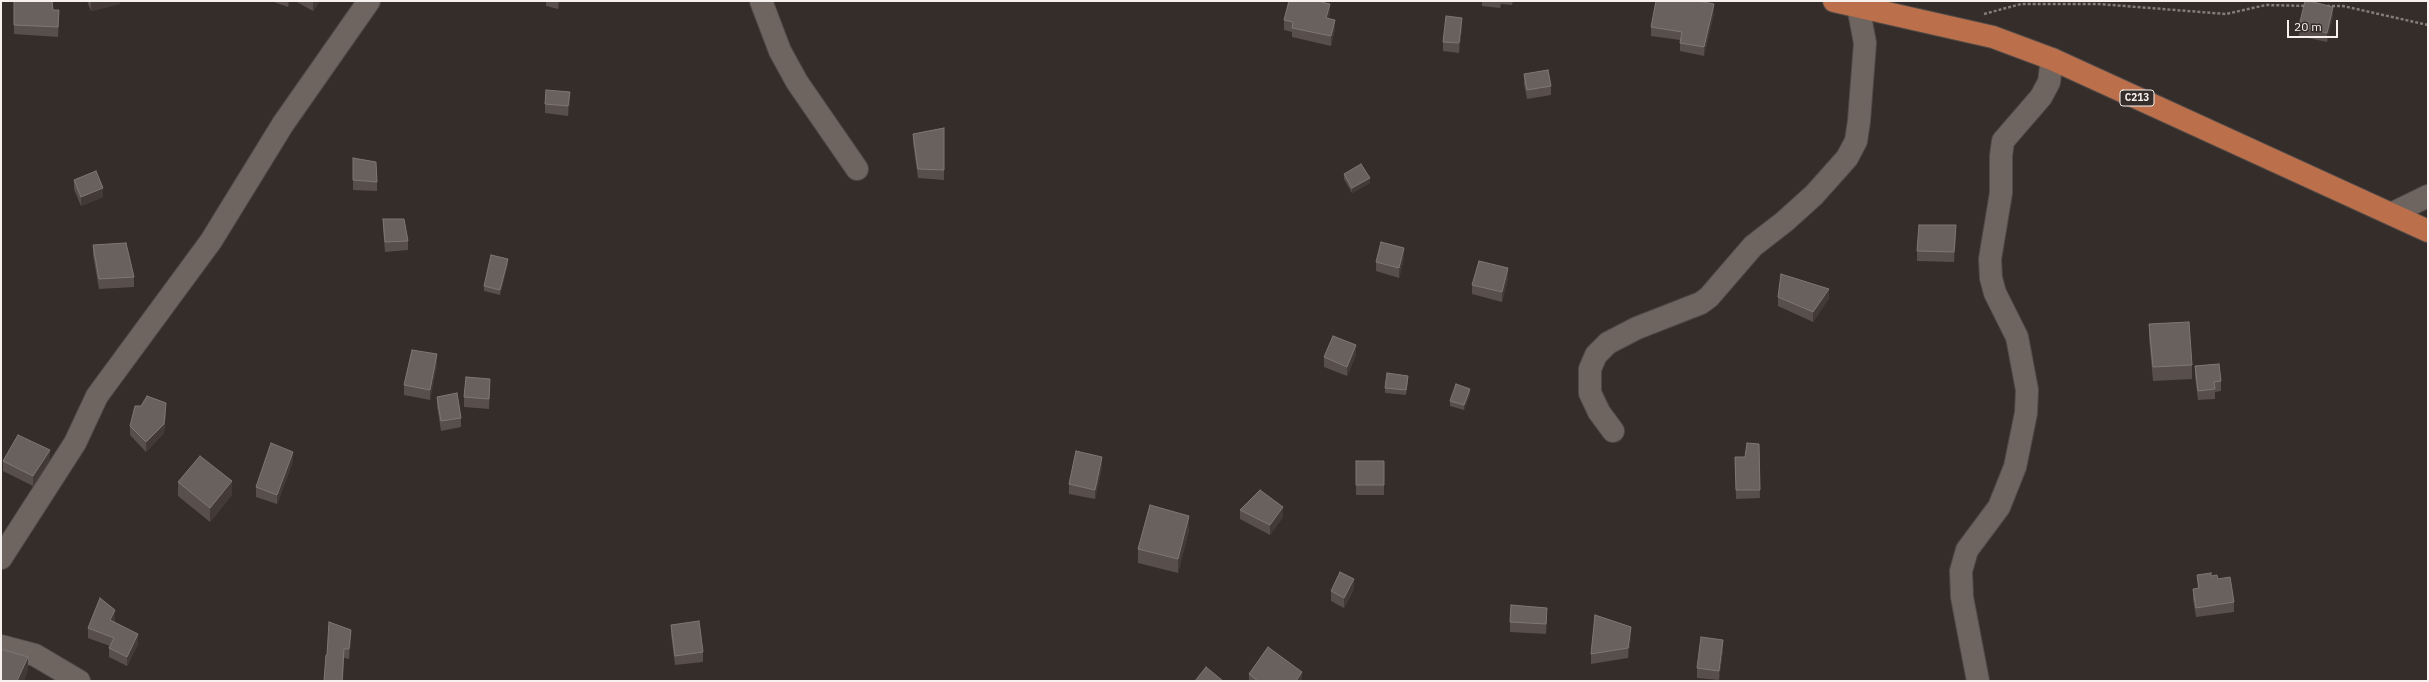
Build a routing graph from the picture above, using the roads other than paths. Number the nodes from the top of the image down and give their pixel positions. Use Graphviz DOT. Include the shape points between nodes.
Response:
graph roads {
  1 [pos="369,1"];
  2 [pos="761,1"];
  3 [pos="1834,1"];
  4 [pos="1858,6"];
  5 [pos="2052,59"];
  6 [pos="857,169"];
  7 [pos="2428,196"];
  8 [pos="2391,214"];
  9 [pos="2428,231"];
  10 [pos="1613,431"];
  11 [pos="1,558"];
  12 [pos="1,646"];
  13 [pos="79,681"];
  14 [pos="1978,681"];
  1 -- 11 [label="street" via="283,124 211,241 97,396 76,443"];
  2 -- 6 [label="street" via="780,51 797,82"];
  3 -- 4 [label="main road, C213"];
  4 -- 5 [label="main road, C213" via="1993,37"];
  4 -- 10 [label="street" via="1865,43 1856,141 1847,158 1814,195 1752,246 1709,297 1637,328 1608,343 1596,355 1590,369 1590,393 1599,412"];
  5 -- 8 [label="main road, C213"];
  5 -- 14 [label="street" via="2049,82 2041,98 2003,141 2001,156 2002,193 1990,260 1992,278 1996,293 2017,338 2028,390 2016,467 1999,507 1967,550 1962,571 1962,597"];
  7 -- 8 [label="street"];
  8 -- 9 [label="main road, C213"];
  12 -- 13 [label="street" via="35,656"];
}
